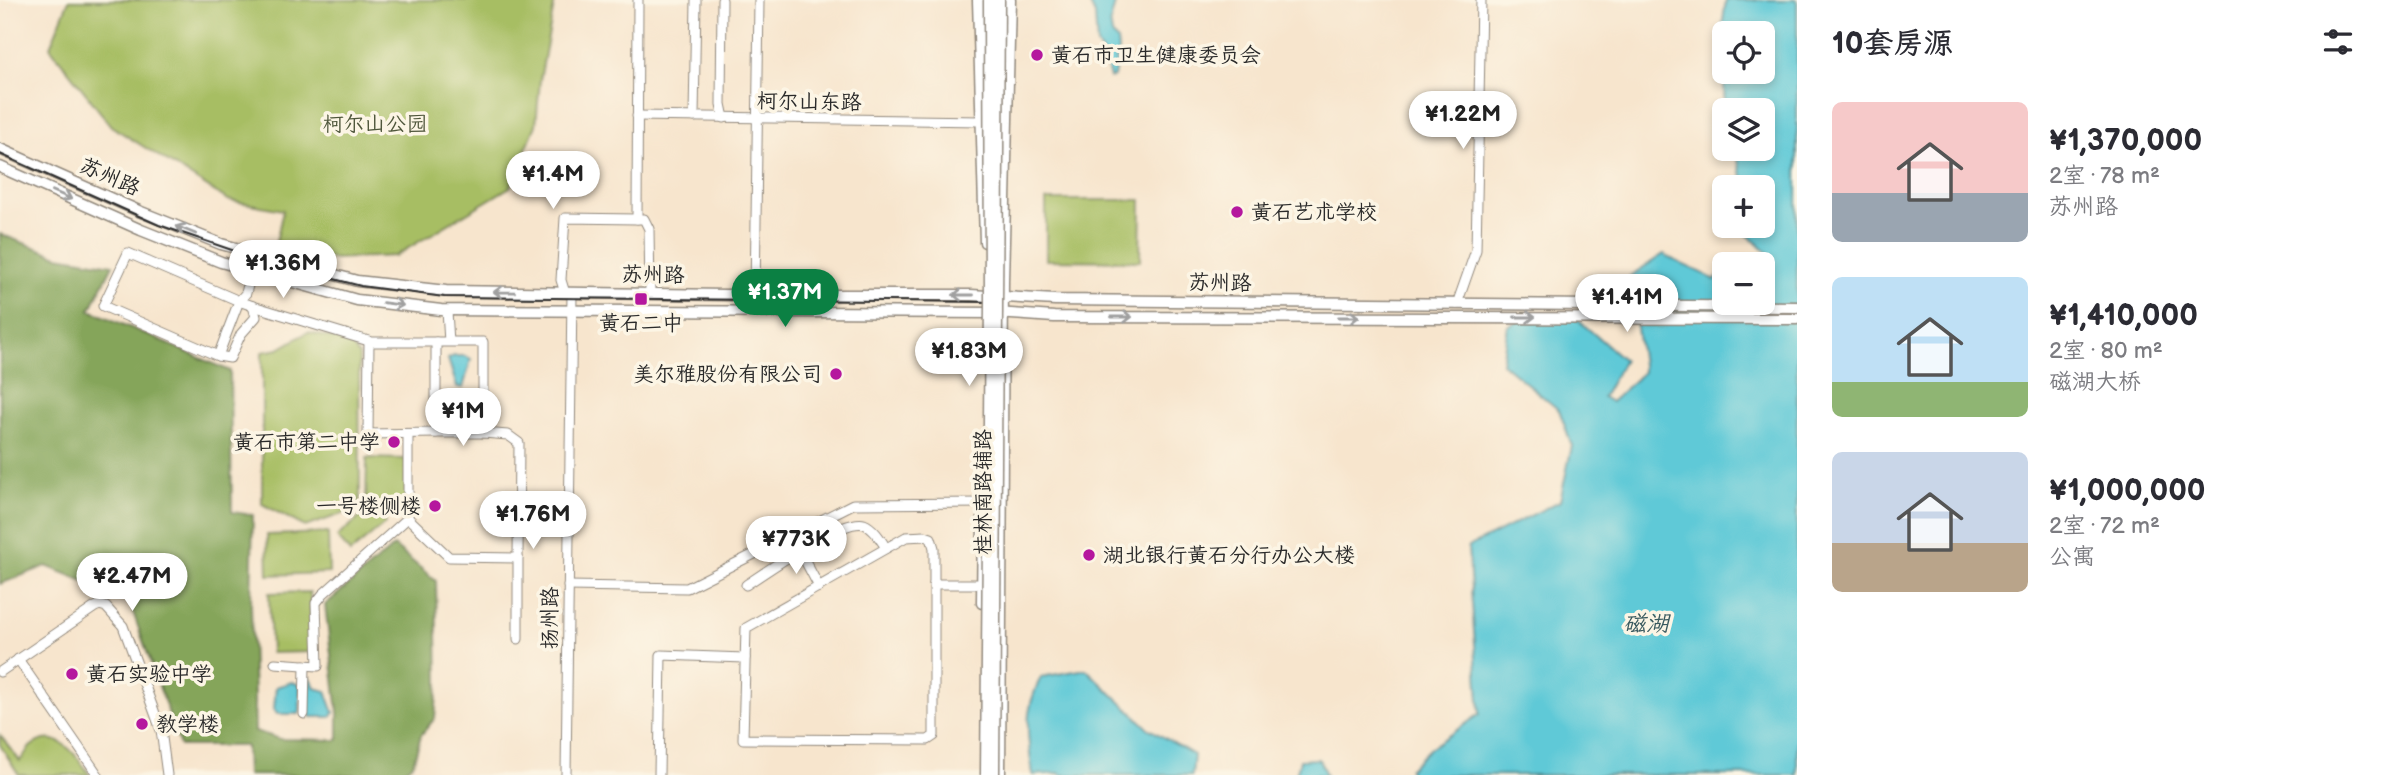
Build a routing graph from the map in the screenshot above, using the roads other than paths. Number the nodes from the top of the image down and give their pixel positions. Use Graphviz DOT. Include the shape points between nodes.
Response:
graph roads {
  1 [pos="638,0"];
  2 [pos="696,0"];
  3 [pos="722,0"];
  4 [pos="759,0"];
  5 [pos="978,0"];
  6 [pos="989,0"];
  7 [pos="999,0"];
  8 [pos="1010,0"];
  9 [pos="1481,0"];
  10 [pos="637,116"];
  11 [pos="694,117"];
  12 [pos="724,118"];
  13 [pos="758,119"];
  14 [pos="981,121"];
  15 [pos="0,149"];
  16 [pos="0,167"];
  17 [pos="637,219"];
  18 [pos="251,271"];
  19 [pos="568,293"];
  20 [pos="650,294"];
  21 [pos="755,295"];
  22 [pos="986,295"];
  23 [pos="1003,295"];
  24 [pos="239,301"];
  25 [pos="1457,304"];
  26 [pos="253,306"];
  27 [pos="1797,307"];
  28 [pos="447,311"];
  29 [pos="572,312"];
  30 [pos="986,313"];
  31 [pos="1003,313"];
  32 [pos="1797,319"];
  33 [pos="369,341"];
  34 [pos="436,342"];
  35 [pos="449,342"];
  36 [pos="218,356"];
  37 [pos="436,433"];
  38 [pos="483,433"];
  39 [pos="408,434"];
  40 [pos="982,503"];
  41 [pos="408,518"];
  42 [pos="886,548"];
  43 [pos="800,551"];
  44 [pos="518,558"];
  45 [pos="934,584"];
  46 [pos="982,584"];
  47 [pos="746,585"];
  48 [pos="568,586"];
  49 [pos="819,587"];
  50 [pos="518,639"];
  51 [pos="745,658"];
  52 [pos="18,659"];
  53 [pos="275,663"];
  54 [pos="305,665"];
  55 [pos="0,672"];
  56 [pos="304,709"];
  57 [pos="98,775"];
  58 [pos="167,775"];
  59 [pos="566,775"];
  60 [pos="659,775"];
  61 [pos="984,775"];
  62 [pos="994,775"];
  63 [pos="1000,775"];
  1 -- 10 [label="street"];
  2 -- 11 [label="street"];
  3 -- 12 [label="street"];
  4 -- 13 [label="street"];
  5 -- 14 [label="main road, 桂林南路辅路"];
  6 -- 61 [label="main road, bridge"];
  7 -- 62 [label="main road, bridge"];
  8 -- 23 [label="main road, 桂林南路辅路"];
  9 -- 25 [label="street" via="1476,250"];
  10 -- 11 [label="street, 柯尔山东路"];
  10 -- 17 [label="street"];
  11 -- 12 [label="street, 柯尔山东路"];
  12 -- 13 [label="street, 柯尔山东路"];
  13 -- 14 [label="street, 柯尔山东路"];
  13 -- 21 [label="street"];
  14 -- 22 [label="main road, 桂林南路辅路"];
  19 -- 15 [label="main road, 苏州路, one-way" via="446,291 357,281 221,244"];
  16 -- 18 [label="main road, 苏州路, one-way" via="141,230"];
  17 -- 19 [label="street, 扬州路" via="565,218 561,280"];
  17 -- 20 [label="street" via="644,219 649,229"];
  18 -- 24 [label="street" via="246,293"];
  18 -- 28 [label="main road, 苏州路, one-way" via="357,300"];
  19 -- 20 [label="main road, 苏州路"];
  19 -- 29 [label="street, 扬州路"];
  20 -- 21 [label="main road, 苏州路"];
  22 -- 21 [label="main road, 苏州路, one-way"];
  22 -- 23 [label="main road, 苏州路"];
  22 -- 30 [label="main road, 桂林南路辅路"];
  23 -- 25 [label="main road, 苏州路" via="1055,300"];
  23 -- 31 [label="main road, 桂林南路辅路"];
  24 -- 26 [label="street"];
  24 -- 36 [label="street"];
  24 -- 36 [label="street" via="128,253 103,306"];
  25 -- 27 [label="main road, 苏州路"];
  26 -- 33 [label="street"];
  26 -- 36 [label="street" via="256,317 241,334 230,358"];
  28 -- 29 [label="main road, 苏州路"];
  28 -- 35 [label="street"];
  29 -- 30 [label="main road, 苏州路"];
  29 -- 48 [label="street, 扬州路"];
  30 -- 31 [label="main road, 苏州路"];
  30 -- 40 [label="main road, 桂林南路辅路"];
  31 -- 32 [label="main road, 苏州路, one-way" via="1054,317"];
  31 -- 63 [label="main road, 桂林南路辅路"];
  33 -- 34 [label="street"];
  33 -- 39 [label="street" via="368,434"];
  34 -- 35 [label="street"];
  34 -- 37 [label="street"];
  35 -- 38 [label="street" via="483,342"];
  37 -- 38 [label="street"];
  37 -- 39 [label="street"];
  38 -- 44 [label="street" via="508,435 519,443"];
  39 -- 41 [label="street"];
  40 -- 46 [label="main road, 桂林南路辅路"];
  40 -- 48 [label="street" via="853,504 687,588"];
  41 -- 44 [label="street" via="449,557"];
  41 -- 54 [label="street" via="323,594 317,603 318,666"];
  42 -- 43 [label="street" via="874,531 864,524 852,524"];
  42 -- 45 [label="street" via="906,537 931,538"];
  42 -- 49 [label="street"];
  43 -- 47 [label="street"];
  43 -- 49 [label="street"];
  44 -- 50 [label="street"];
  45 -- 46 [label="street"];
  45 -- 51 [label="street" via="934,736 928,740 743,739"];
  46 -- 61 [label="main road, 桂林南路辅路"];
  48 -- 59 [label="street, 扬州路"];
  49 -- 51 [label="street" via="746,628"];
  51 -- 60 [label="street" via="661,655"];
  52 -- 55 [label="street"];
  52 -- 57 [label="street"];
  52 -- 58 [label="street" via="95,607 106,607 122,625 147,688 161,730"];
  53 -- 54 [label="street"];
  54 -- 56 [label="street"];
}
